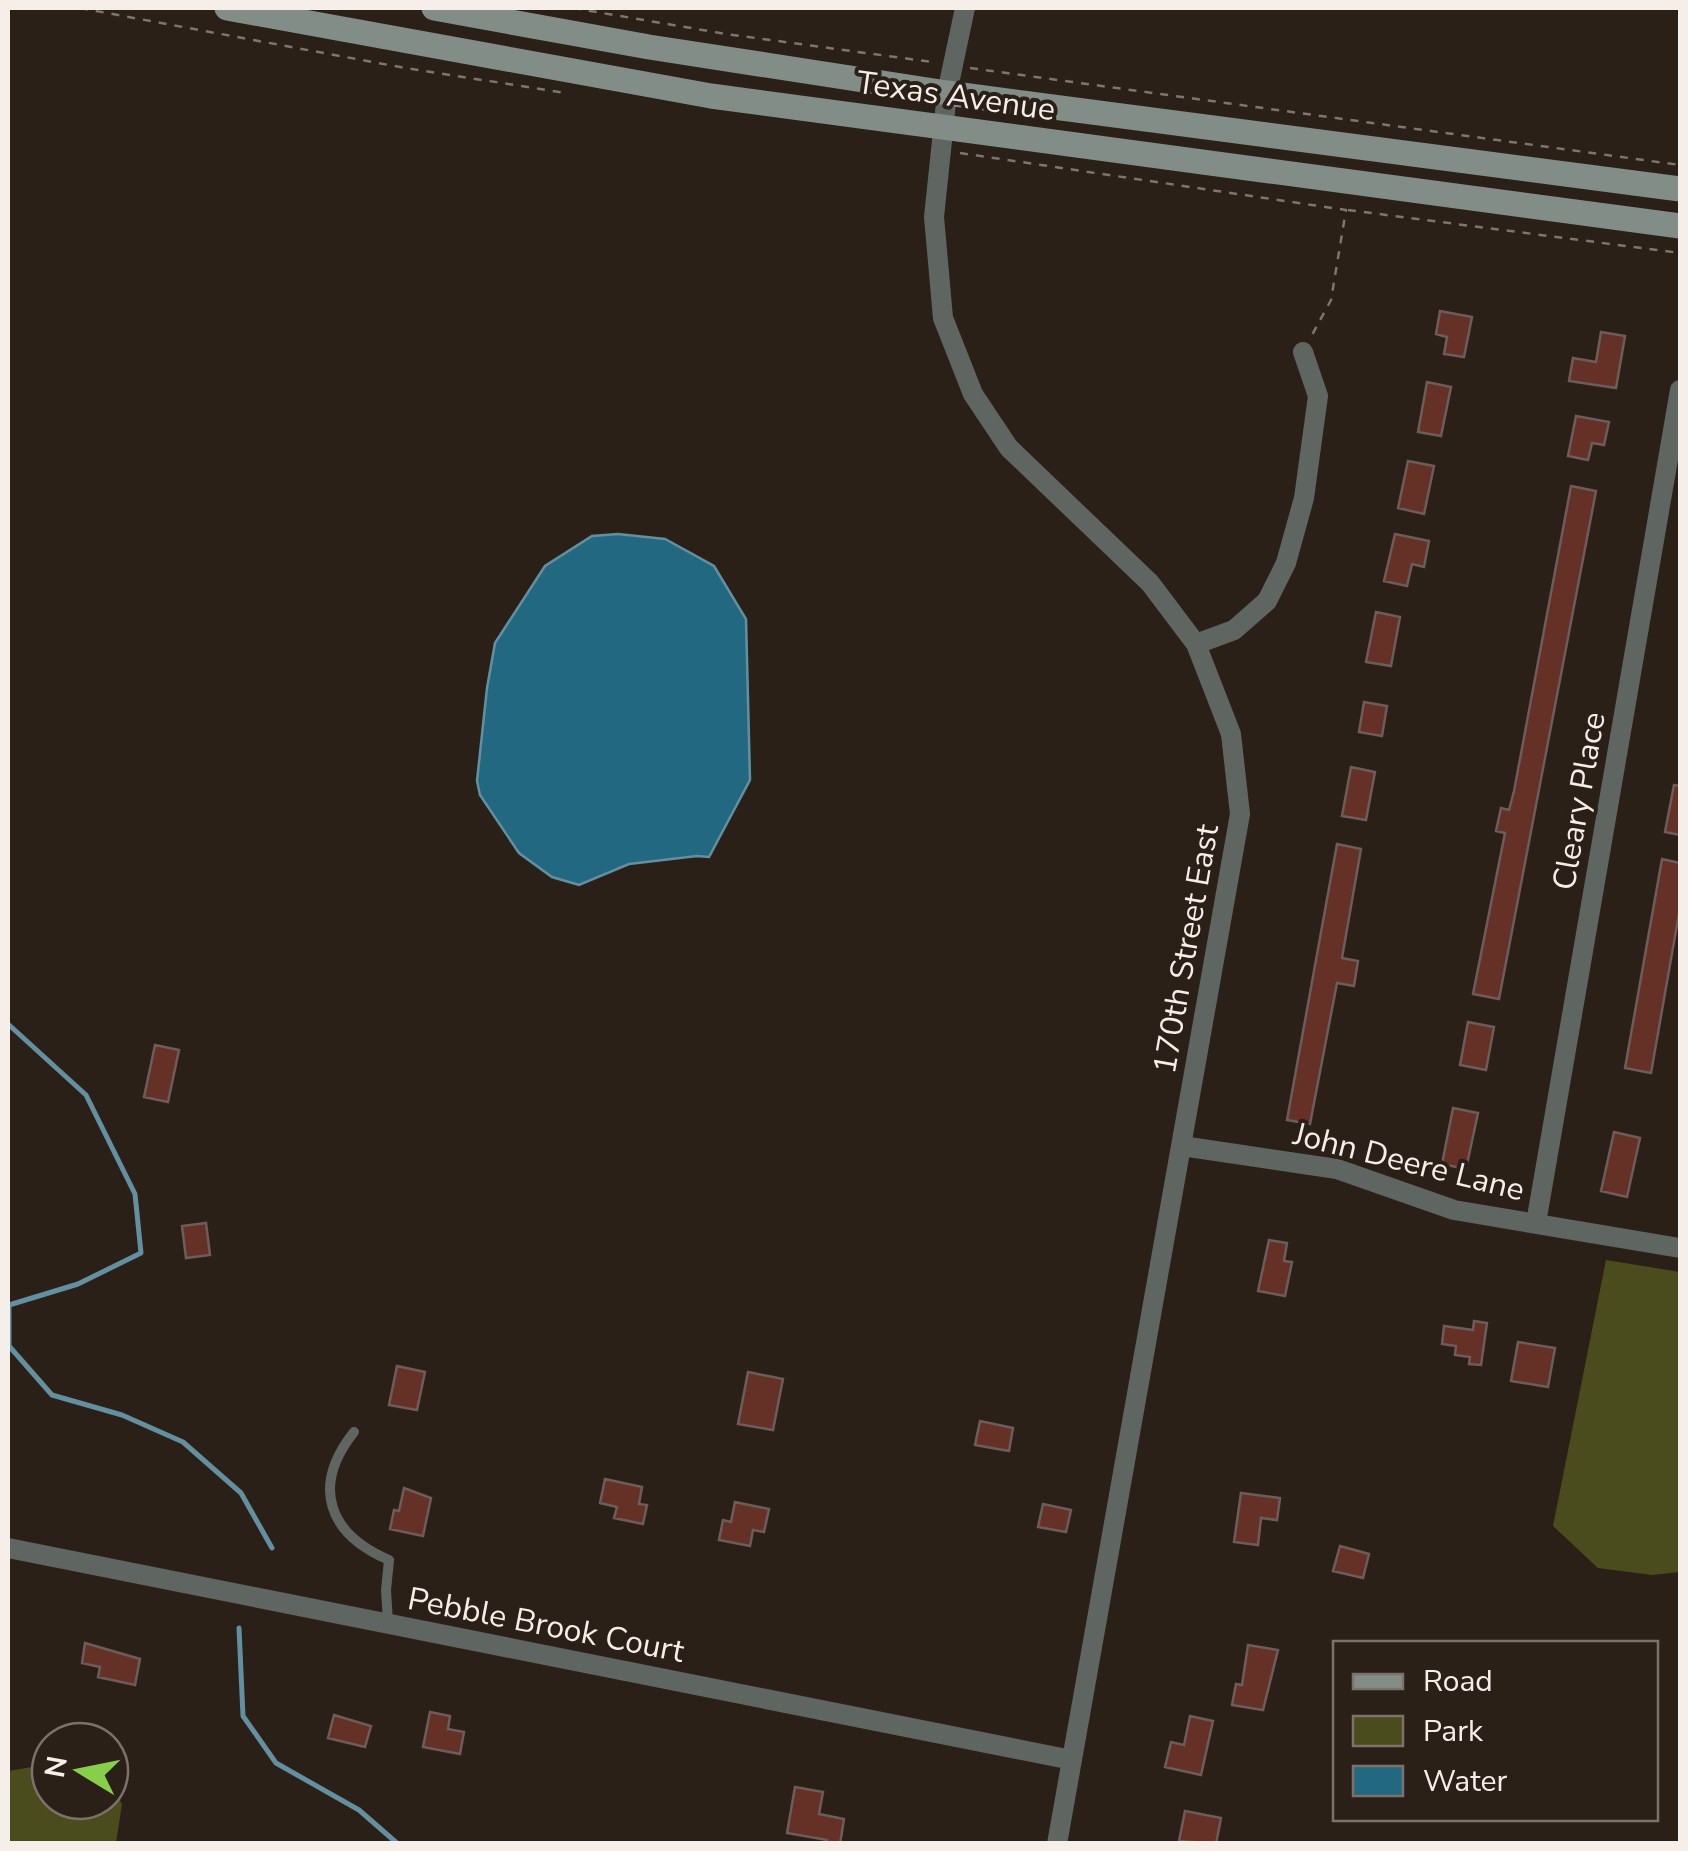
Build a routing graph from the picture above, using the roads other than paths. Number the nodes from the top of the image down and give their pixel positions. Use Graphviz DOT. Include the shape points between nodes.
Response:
graph roads {
  1 [pos="227,8"];
  2 [pos="434,8"];
  3 [pos="965,8"];
  4 [pos="948,93"];
  5 [pos="943,139"];
  6 [pos="1680,190"];
  7 [pos="1680,226"];
  8 [pos="1303,352"];
  9 [pos="1680,390"];
  10 [pos="1196,644"];
  11 [pos="1182,1146"];
  12 [pos="1536,1223"];
  13 [pos="1680,1248"];
  14 [pos="354,1432"];
  15 [pos="8,1548"];
  16 [pos="388,1624"];
  17 [pos="1072,1760"];
  18 [pos="1057,1844"];
  1 -- 5 [label="main road, Texas Avenue"];
  2 -- 4 [label="main road, Texas Avenue"];
  3 -- 4 [label="street, 170th Street East"];
  4 -- 5 [label="street, 170th Street East"];
  4 -- 6 [label="main road, Texas Avenue"];
  5 -- 7 [label="main road, Texas Avenue"];
  5 -- 10 [label="street, 170th Street East" via="934,217 943,318 973,394 1009,448 1150,583"];
  8 -- 10 [label="street" via="1318,396 1304,498 1286,564 1267,602 1234,630"];
  9 -- 12 [label="street, Cleary Place"];
  10 -- 11 [label="street, 170th Street East" via="1231,734 1240,814"];
  11 -- 12 [label="street, John Deere Lane" via="1337,1169 1454,1210"];
  11 -- 17 [label="street, 170th Street East"];
  12 -- 13 [label="street, John Deere Lane"];
  14 -- 16 [label="lane" via="330,1472 330,1499 350,1536 390,1560"];
  15 -- 16 [label="street, Pebble Brook Court"];
  16 -- 17 [label="street, Pebble Brook Court"];
  17 -- 18 [label="street, 170th Street East"];
}
